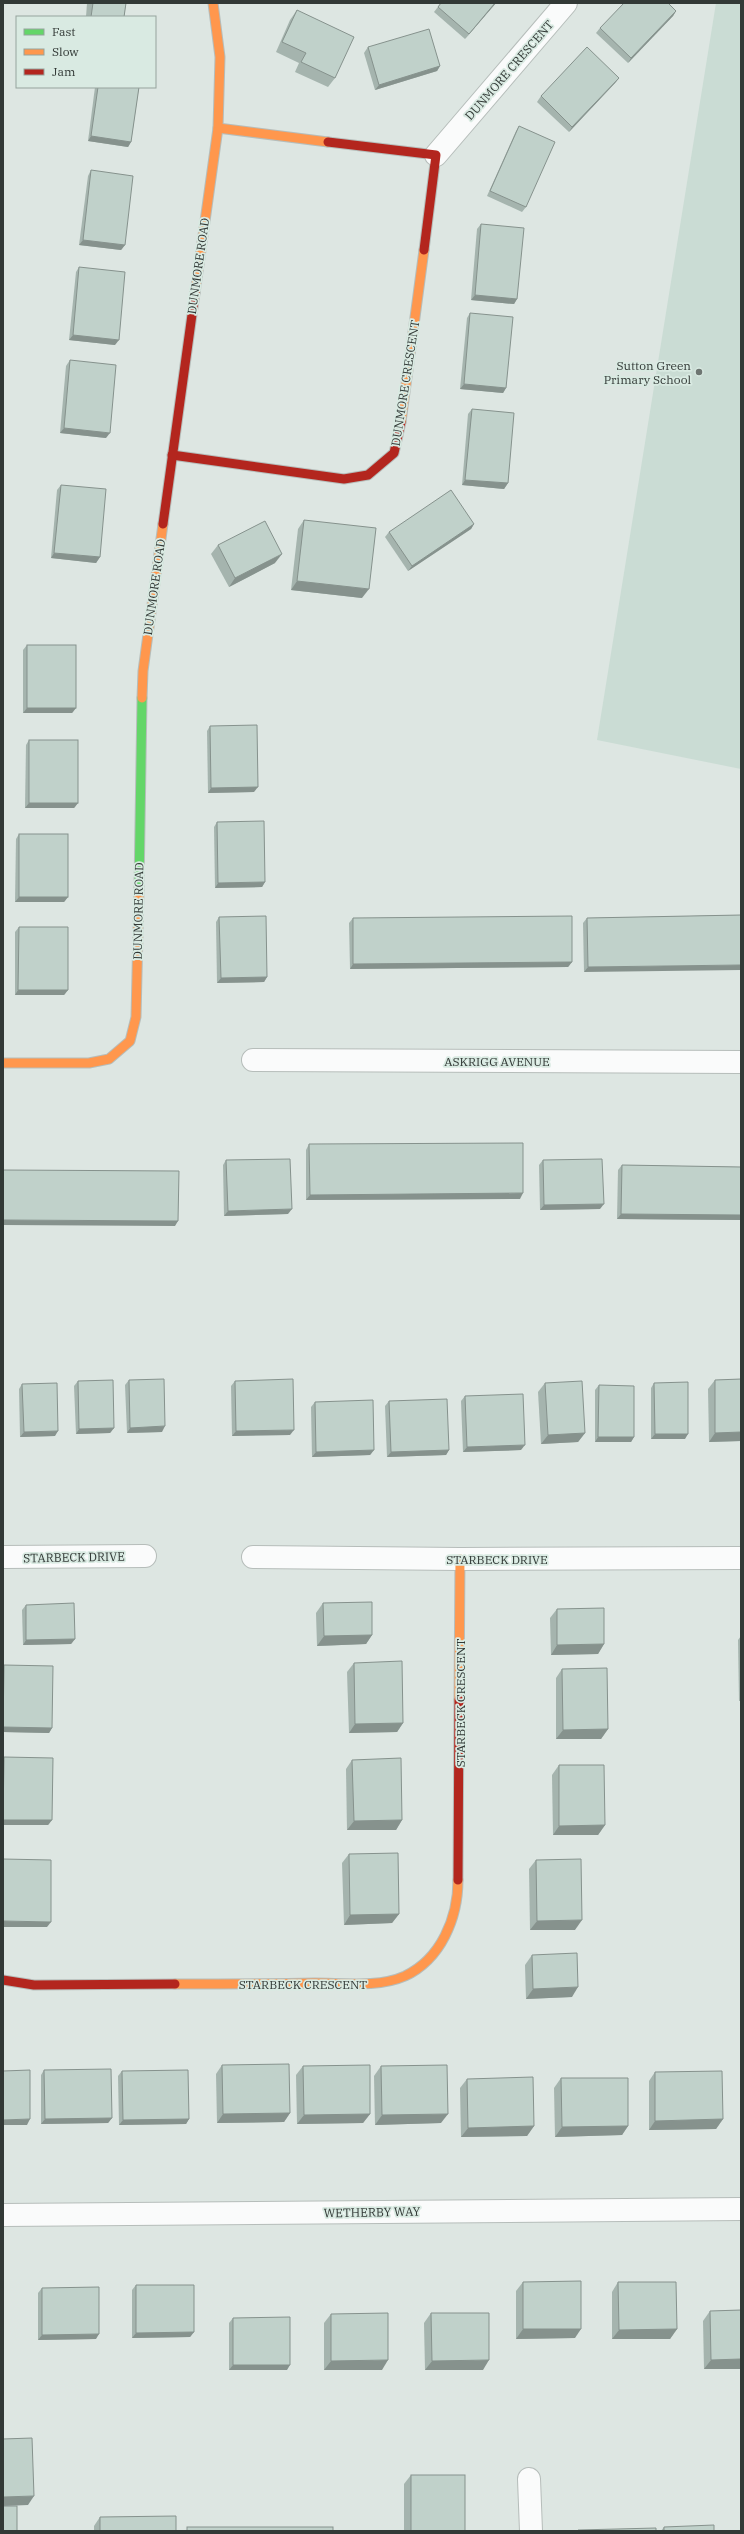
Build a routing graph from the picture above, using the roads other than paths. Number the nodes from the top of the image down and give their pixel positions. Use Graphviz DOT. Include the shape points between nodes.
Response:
graph roads {
  1 [pos="213,3"];
  2 [pos="566,3"];
  3 [pos="218,128"];
  4 [pos="436,155"];
  5 [pos="172,455"];
  6 [pos="253,1060"];
  7 [pos="741,1062"];
  8 [pos="3,1063"];
  9 [pos="145,1556"];
  10 [pos="253,1556"];
  11 [pos="3,1557"];
  12 [pos="741,1558"];
  13 [pos="460,1559"];
  14 [pos="3,1980"];
  15 [pos="741,2209"];
  16 [pos="3,2215"];
  17 [pos="529,2479"];
  18 [pos="530,2531"];
  1 -- 3 [label="street, DUNMORE ROAD" via="220,57"];
  2 -- 4 [label="street, DUNMORE CRESCENT"];
  3 -- 4 [label="street"];
  3 -- 5 [label="street, DUNMORE ROAD"];
  4 -- 5 [label="street, DUNMORE CRESCENT" via="401,425 394,453 368,475 344,479"];
  5 -- 8 [label="street, DUNMORE ROAD" via="143,671 136,1017 130,1041 110,1060 89,1063"];
  6 -- 7 [label="street, ASKRIGG AVENUE"];
  9 -- 11 [label="street, STARBECK DRIVE"];
  10 -- 13 [label="street, STARBECK DRIVE"];
  12 -- 13 [label="street, STARBECK DRIVE"];
  13 -- 14 [label="street, STARBECK CRESCENT" via="458,1900 449,1931 433,1956 407,1975 371,1983 34,1985"];
  15 -- 16 [label="street, WETHERBY WAY"];
  17 -- 18 [label="street"];
}
